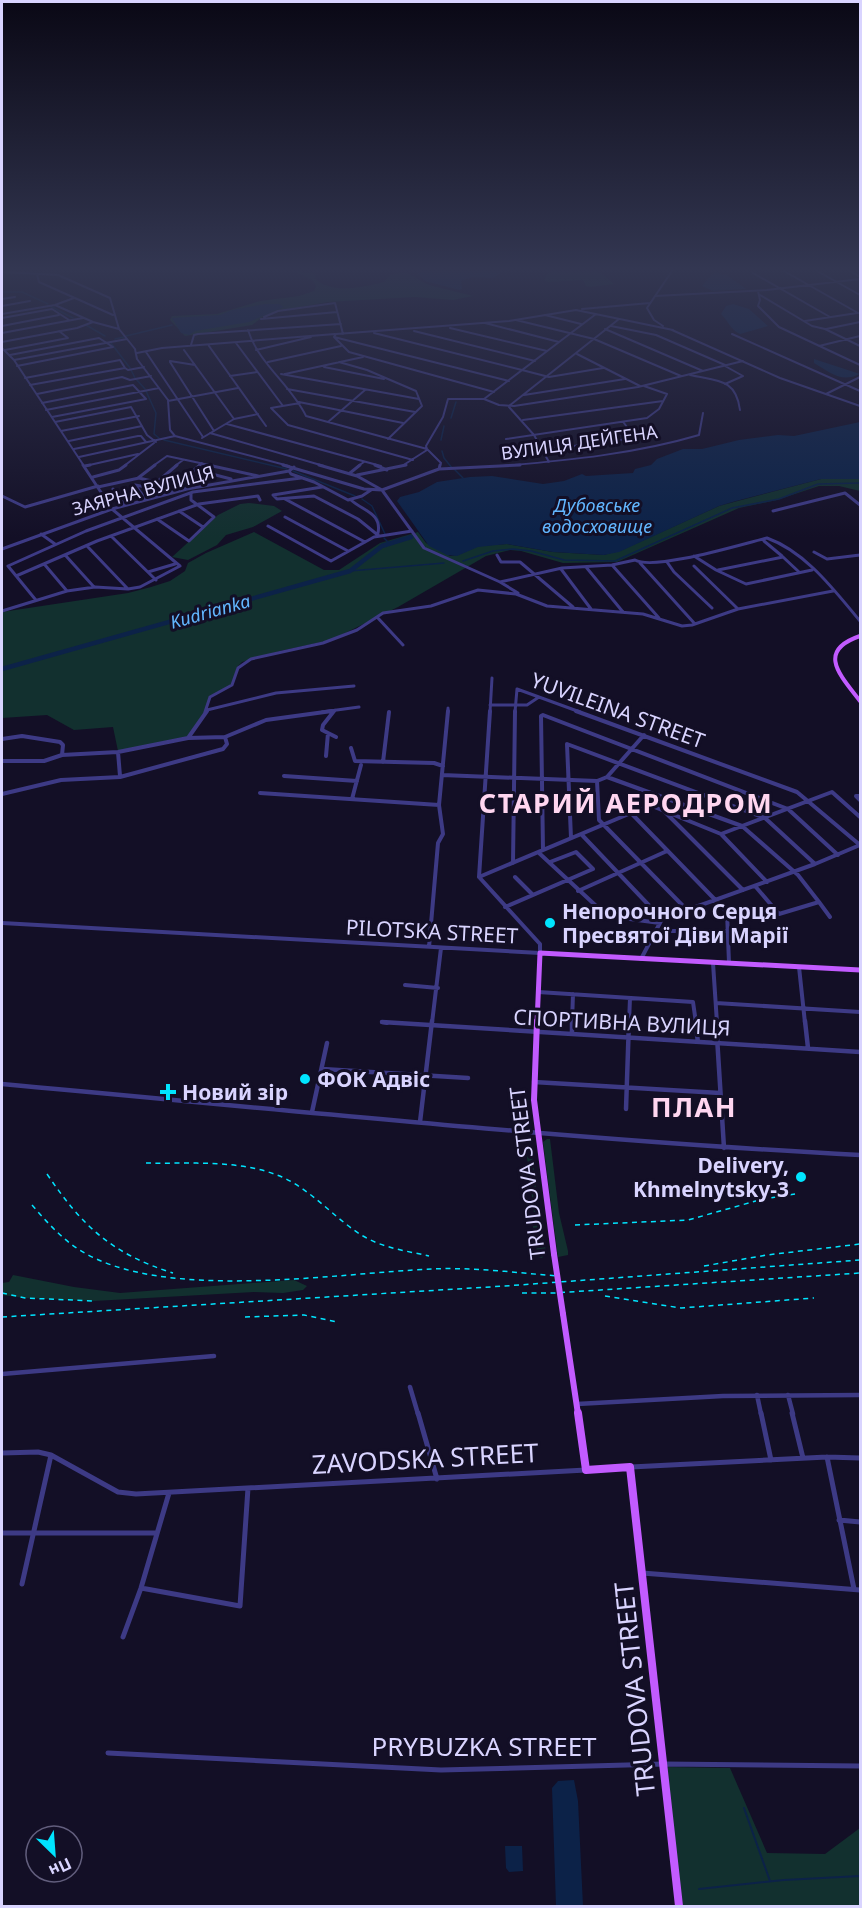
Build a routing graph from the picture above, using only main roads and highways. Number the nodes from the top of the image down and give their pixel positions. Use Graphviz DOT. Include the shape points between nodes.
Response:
graph roads {
  1 [pos="861,636"];
  2 [pos="861,701"];
  3 [pos="540,953"];
  4 [pos="861,970"];
  5 [pos="536,1133"];
  6 [pos="554,1254"];
  7 [pos="630,1467"];
  8 [pos="586,1470"];
  9 [pos="680,1906"];
  1 -- 2 [label="main road" via="842,642 834,657 837,669"];
  3 -- 4 [label="main road, PILOTSKA STREET"];
  3 -- 5 [label="main road, TRUDOVA STREET" via="533,1082"];
  5 -- 6 [label="main road, TRUDOVA STREET"];
  6 -- 8 [label="main road, TRUDOVA STREET, bridge"];
  7 -- 8 [label="main road, ZAVODSKA STREET"];
  7 -- 9 [label="main road, TRUDOVA STREET"];
}
